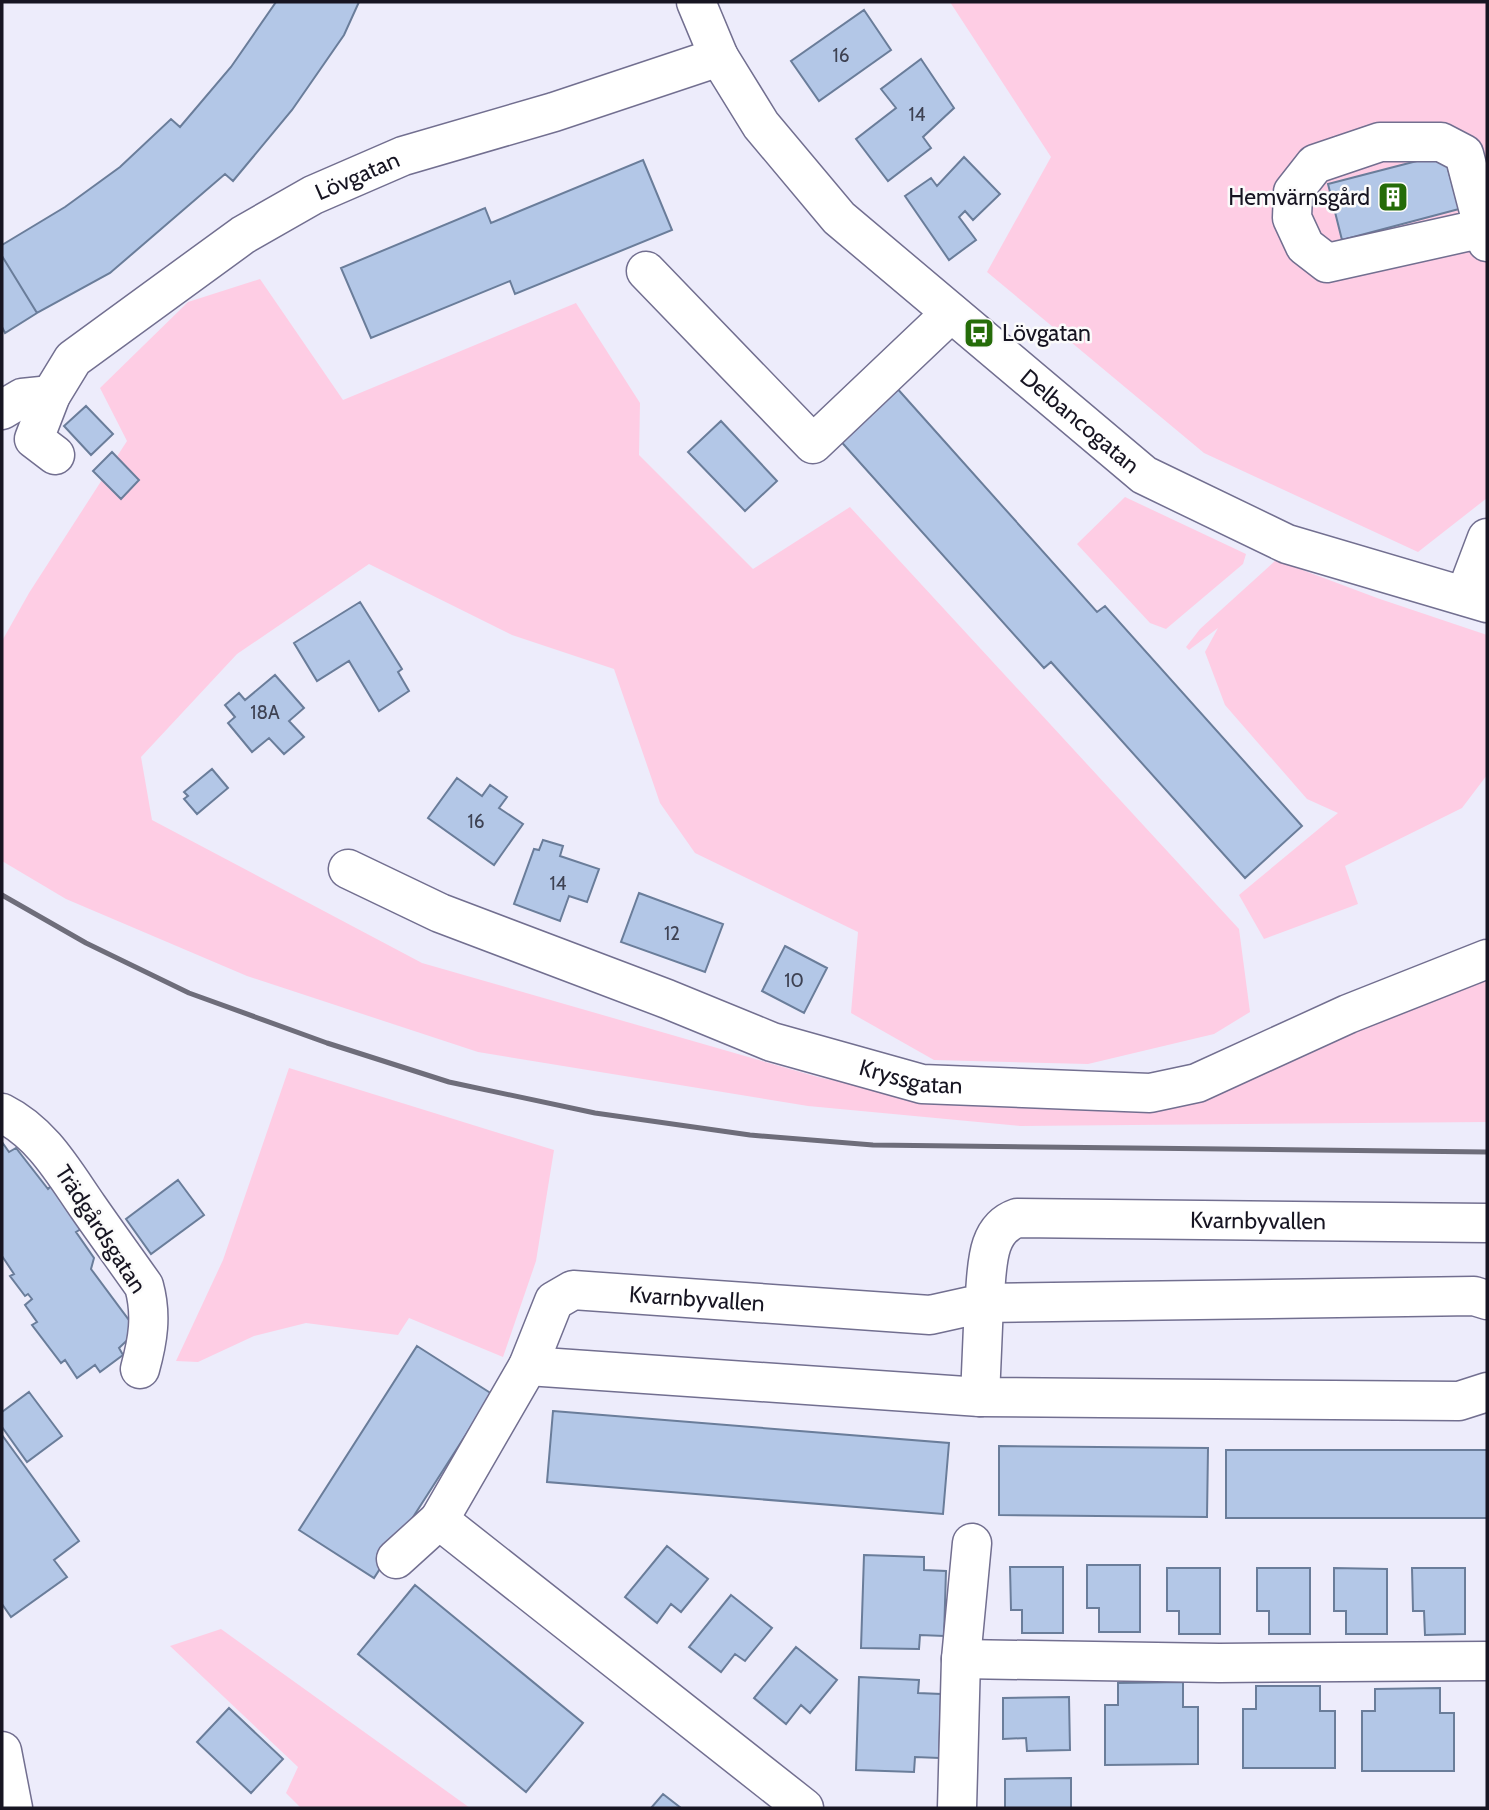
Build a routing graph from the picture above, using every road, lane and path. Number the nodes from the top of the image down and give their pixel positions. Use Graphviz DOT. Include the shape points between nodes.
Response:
graph roads {
  1 [pos="696,2"];
  2 [pos="719,57"];
  3 [pos="1485,235"];
  4 [pos="646,271"];
  5 [pos="951,313"];
  6 [pos="51,395"];
  7 [pos="2,410"];
  8 [pos="55,455"];
  9 [pos="1487,538"];
  10 [pos="1476,600"];
  11 [pos="348,869"];
  12 [pos="1487,959"];
  13 [pos="2,1113"];
  14 [pos="1487,1223"];
  15 [pos="1487,1300"];
  16 [pos="984,1303"];
  17 [pos="528,1366"];
  18 [pos="139,1369"];
  19 [pos="1487,1392"];
  20 [pos="980,1396"];
  21 [pos="439,1520"];
  22 [pos="972,1543"];
  23 [pos="396,1559"];
  24 [pos="961,1659"];
  25 [pos="1487,1661"];
  26 [pos="2,1751"];
  27 [pos="13,1808"];
  28 [pos="804,1808"];
  29 [pos="957,1808"];
  1 -- 2 [label="street, Delbancogatan"];
  2 -- 5 [label="street, Delbancogatan" via="761,125 839,218"];
  2 -- 6 [label="street, Lövgatan" via="403,156 313,194 243,235 73,359"];
  3 -- 3 [label="street" via="1464,154 1441,142 1380,142 1315,164 1293,192 1293,218 1306,246 1327,263"];
  4 -- 5 [label="street" via="813,444"];
  5 -- 10 [label="street, Delbancogatan" via="1144,475 1287,544"];
  6 -- 7 [label="street" via="22,398"];
  6 -- 8 [label="street, Lövgatan" via="34,439"];
  9 -- 10 [label="street"];
  11 -- 12 [label="street, Kryssgatan" via="440,913 772,1042 922,1084 1150,1093 1197,1083 1348,1014"];
  13 -- 18 [label="street, Trädgårdsgatan" via="34,1135 63,1167 144,1286 150,1307"];
  14 -- 16 [label="street, Kvarnbyvallen" via="1017,1218 998,1229 991,1242"];
  15 -- 16 [label="street" via="1474,1296"];
  16 -- 17 [label="street, Kvarnbyvallen" via="930,1315 573,1290 554,1301"];
  16 -- 20 [label="street"];
  17 -- 20 [label="street"];
  17 -- 21 [label="street, Kvarnbyvallen"];
  19 -- 20 [label="street" via="1459,1401"];
  21 -- 23 [label="street, Kvarnbyvallen"];
  21 -- 28 [label="street"];
  22 -- 24 [label="street"];
  24 -- 25 [label="street"];
  24 -- 29 [label="street"];
  26 -- 27 [label="street"];
}
